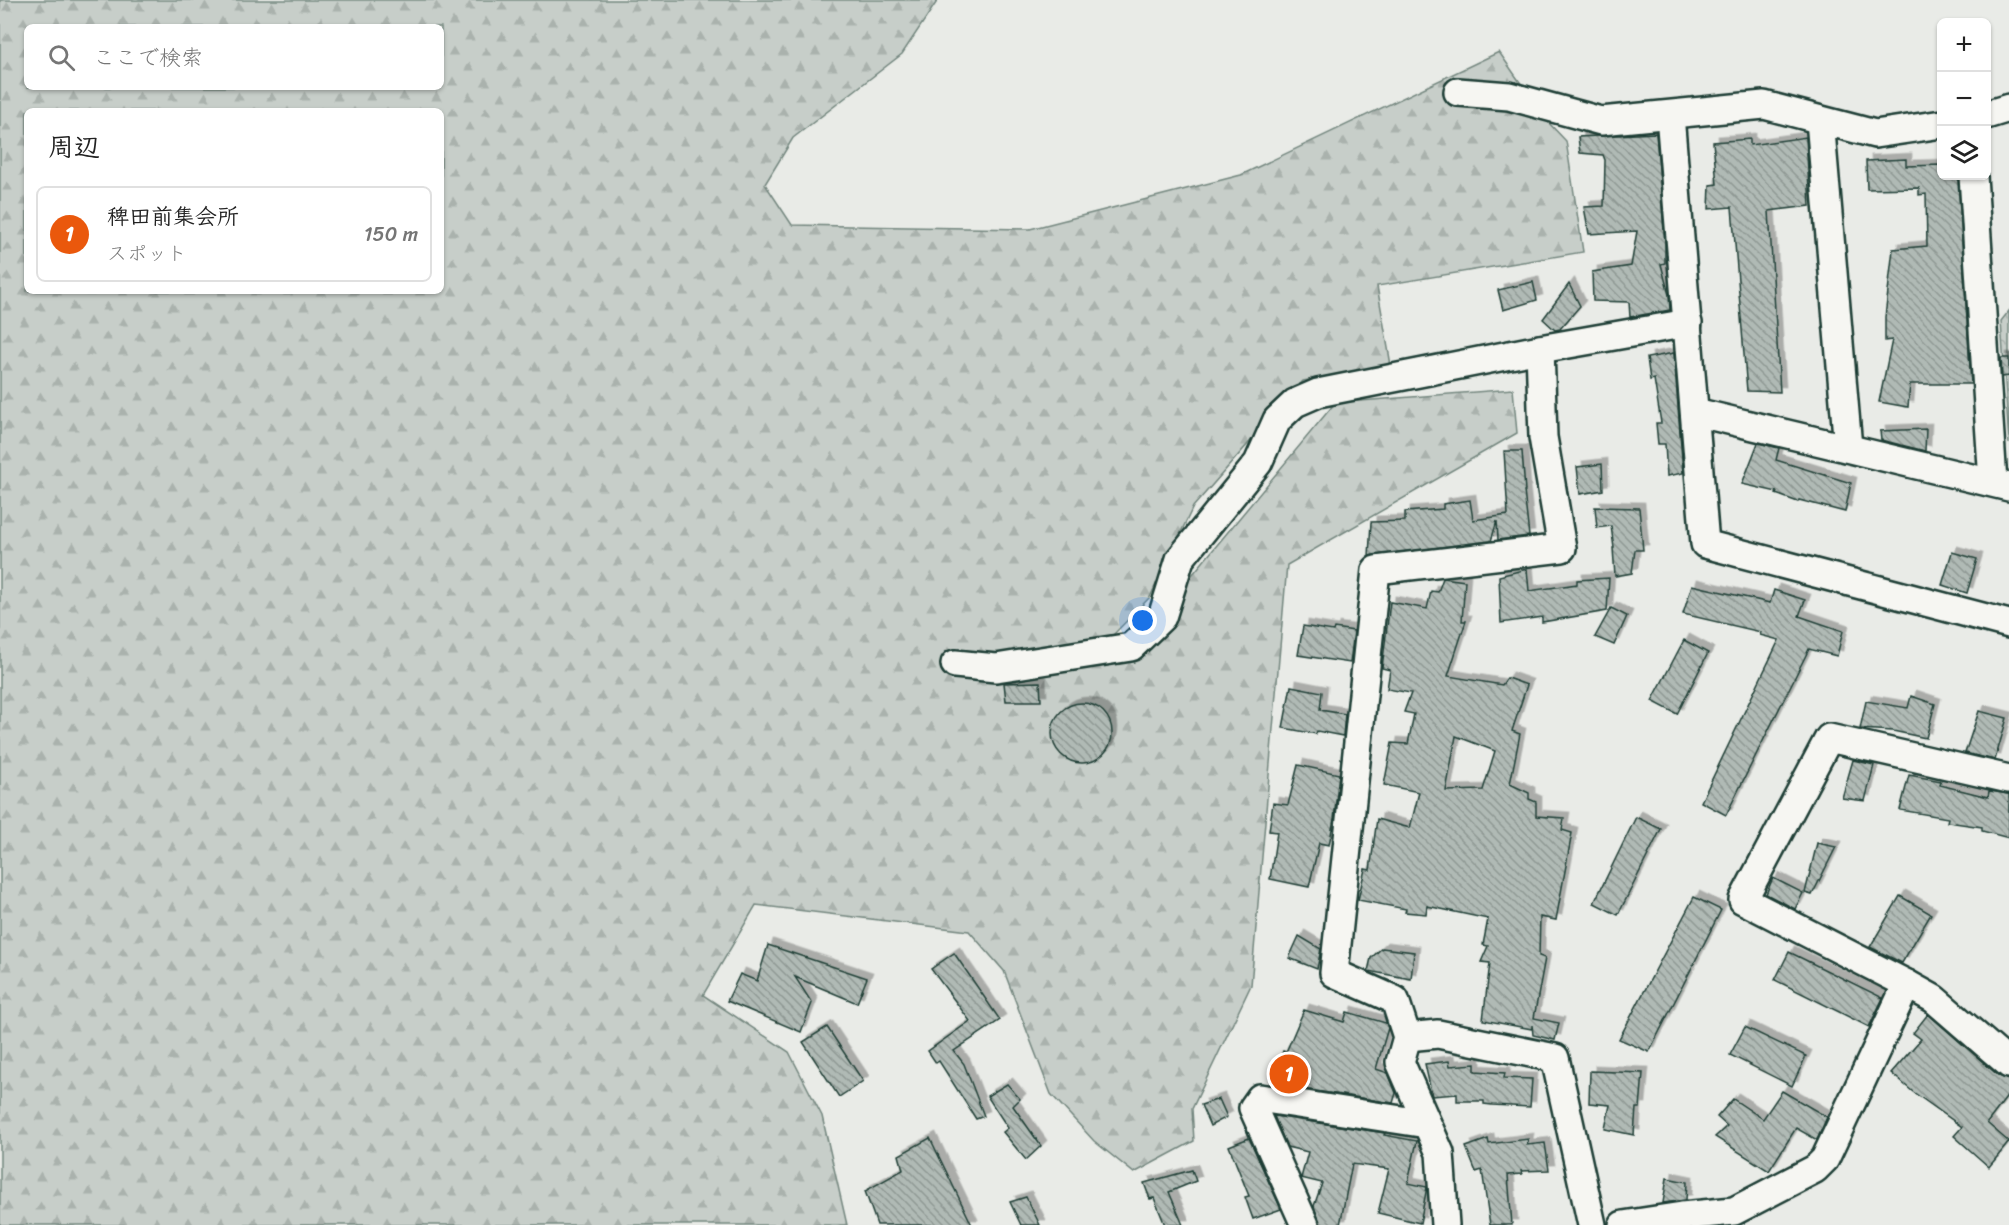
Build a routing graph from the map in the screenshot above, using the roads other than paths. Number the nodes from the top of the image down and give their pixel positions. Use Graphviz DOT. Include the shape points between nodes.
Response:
graph roads {
  1 [pos="1458,92"];
  2 [pos="2009,108"];
  3 [pos="1991,113"];
  4 [pos="1670,115"];
  5 [pos="1820,120"];
  6 [pos="1937,125"];
  7 [pos="1973,180"];
  8 [pos="1688,323"];
  9 [pos="1540,349"];
  10 [pos="1695,412"];
  11 [pos="1848,448"];
  12 [pos="2001,484"];
  13 [pos="2009,624"];
  14 [pos="955,664"];
  15 [pos="2009,778"];
  16 [pos="1906,984"];
  17 [pos="1407,1037"];
  18 [pos="2009,1064"];
  19 [pos="1427,1124"];
  20 [pos="1305,1225"];
  21 [pos="1445,1225"];
  22 [pos="1592,1225"];
  23 [pos="1623,1225"];
  1 -- 4 [label="street" via="1509,96 1601,121"];
  2 -- 3 [label="street"];
  4 -- 5 [label="street" via="1764,105"];
  4 -- 8 [label="street"];
  5 -- 6 [label="street" via="1875,134"];
  5 -- 11 [label="street"];
  7 -- 12 [label="street"];
  8 -- 9 [label="street"];
  8 -- 10 [label="street"];
  9 -- 14 [label="street" via="1318,393 1295,403 1277,420 1258,463 1180,559 1162,617 1131,647 996,668"];
  9 -- 17 [label="street" via="1544,437 1562,548 1376,570 1334,973 1395,1000"];
  10 -- 11 [label="street"];
  10 -- 13 [label="street" via="1705,544"];
  11 -- 12 [label="street"];
  15 -- 16 [label="street" via="1829,738 1743,900"];
  16 -- 18 [label="street" via="1934,999"];
  16 -- 23 [label="street" via="1825,1159 1815,1169 1734,1211"];
  17 -- 19 [label="street" via="1400,1062"];
  17 -- 22 [label="street" via="1438,1034 1555,1058"];
  19 -- 20 [label="street" via="1260,1098 1253,1108"];
  19 -- 21 [label="street" via="1440,1154"];
}
